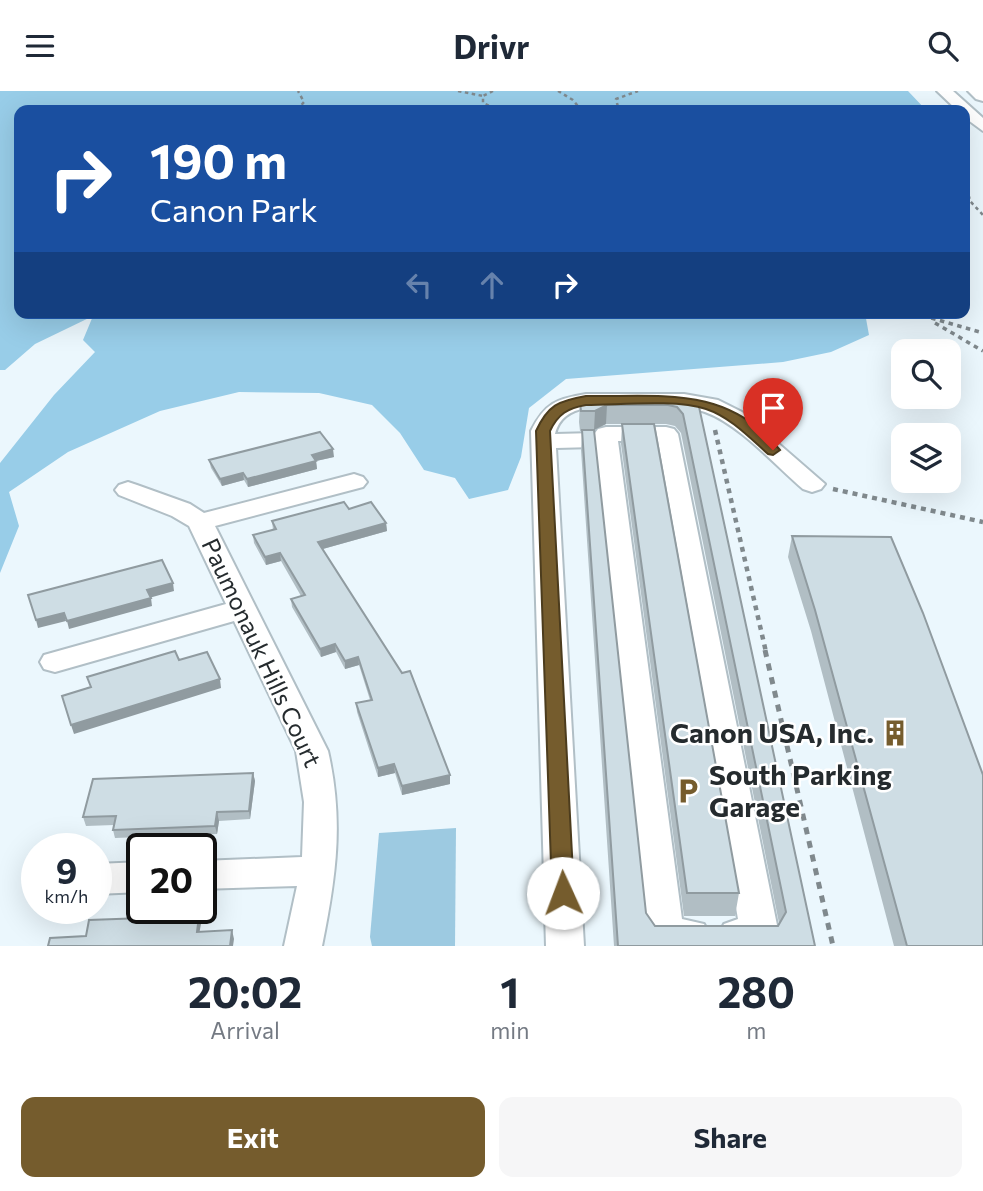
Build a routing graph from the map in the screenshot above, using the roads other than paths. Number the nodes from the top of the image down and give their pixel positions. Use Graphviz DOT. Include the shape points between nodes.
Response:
graph roads {
  1 [pos="944,91"];
  2 [pos="977,91"];
  3 [pos="983,95"];
  4 [pos="960,105"];
  5 [pos="593,440"];
  6 [pos="544,441"];
  7 [pos="354,482"];
  8 [pos="812,484"];
  9 [pos="128,490"];
  10 [pos="200,522"];
  11 [pos="242,609"];
  12 [pos="55,663"];
  13 [pos="318,871"];
  14 [pos="217,874"];
  15 [pos="303,946"];
  16 [pos="565,946"];
  1 -- 4 [label="lane"];
  2 -- 3 [label="main road"];
  5 -- 5 [label="street" via="665,935 760,935 666,434 606,434"];
  5 -- 6 [label="street"];
  6 -- 8 [label="street" via="543,431 551,415 568,404 670,401 709,405 734,417"];
  6 -- 16 [label="street"];
  7 -- 10 [label="street"];
  9 -- 10 [label="street, Paumonauk Hills Court"];
  10 -- 11 [label="street, Paumonauk Hills Court"];
  11 -- 12 [label="street"];
  11 -- 13 [label="street, Paumonauk Hills Court" via="312,751 324,823"];
  13 -- 14 [label="street"];
  13 -- 15 [label="street, Paumonauk Hills Court"];
}
